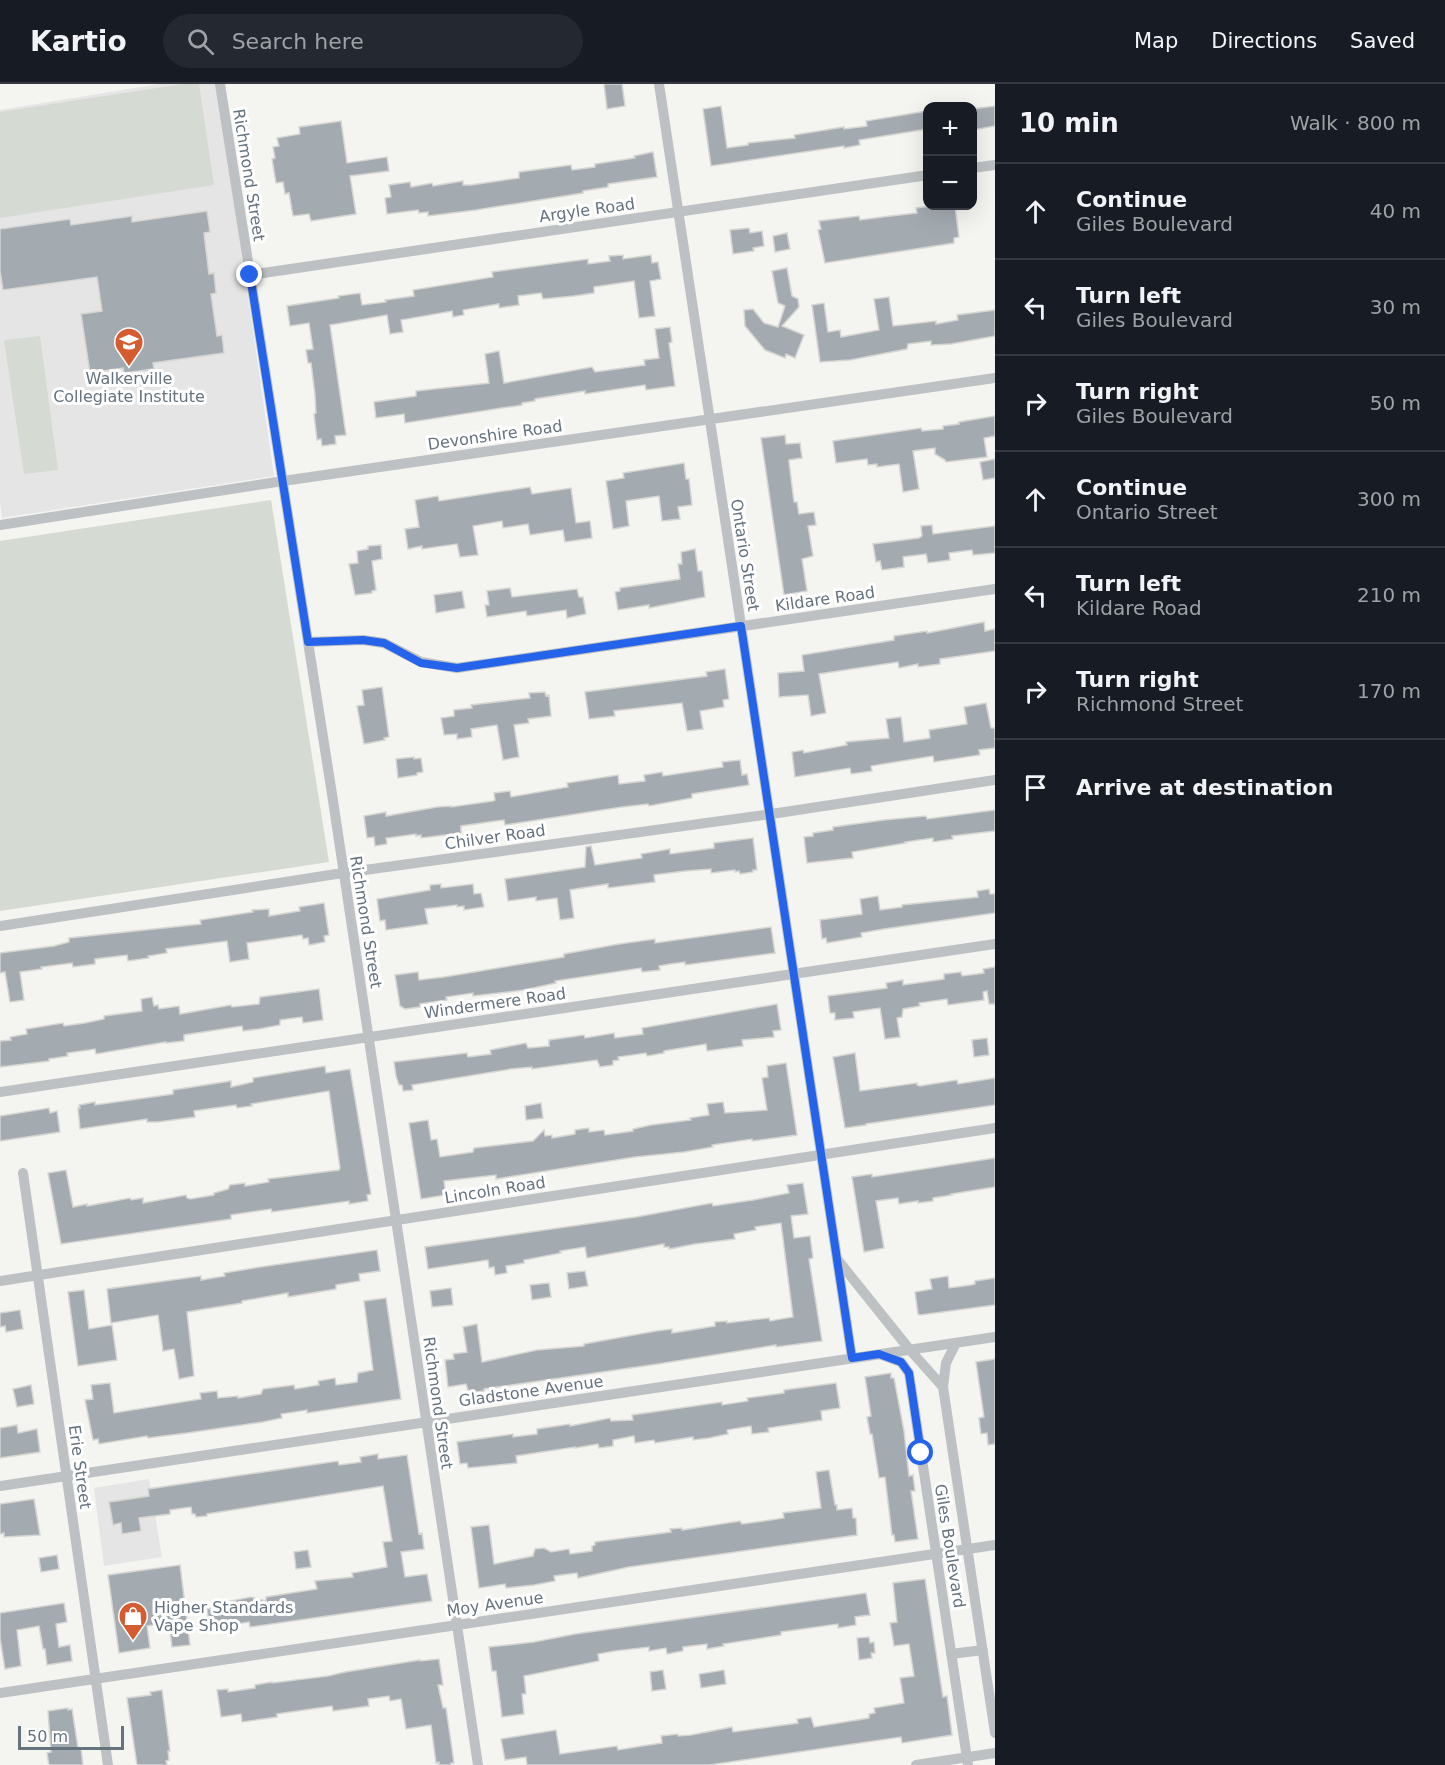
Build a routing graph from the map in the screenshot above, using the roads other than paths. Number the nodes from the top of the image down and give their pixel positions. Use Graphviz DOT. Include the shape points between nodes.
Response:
graph roads {
  1 [pos="220,84"];
  2 [pos="659,84"];
  3 [pos="995,165"];
  4 [pos="977,167"];
  5 [pos="923,176"];
  6 [pos="678,212"];
  7 [pos="250,275"];
  8 [pos="995,378"];
  9 [pos="710,418"];
  10 [pos="283,481"];
  11 [pos="0,525"];
  12 [pos="995,589"];
  13 [pos="741,626"];
  14 [pos="308,642"];
  15 [pos="995,780"];
  16 [pos="770,814"];
  17 [pos="343,873"];
  18 [pos="0,926"];
  19 [pos="995,944"];
  20 [pos="794,974"];
  21 [pos="368,1037"];
  22 [pos="0,1092"];
  23 [pos="995,1128"];
  24 [pos="821,1155"];
  25 [pos="23,1173"];
  26 [pos="397,1221"];
  27 [pos="837,1259"];
  28 [pos="37,1275"];
  29 [pos="0,1281"];
  30 [pos="995,1337"];
  31 [pos="956,1343"];
  32 [pos="910,1350"];
  33 [pos="879,1354"];
  34 [pos="852,1358"];
  35 [pos="943,1387"];
  36 [pos="426,1421"];
  37 [pos="66,1476"];
  38 [pos="0,1486"];
  39 [pos="995,1545"];
  40 [pos="968,1549"];
  41 [pos="936,1554"];
  42 [pos="457,1625"];
  43 [pos="982,1650"];
  44 [pos="951,1654"];
  45 [pos="96,1679"];
  46 [pos="0,1694"];
  47 [pos="995,1733"];
  48 [pos="995,1753"];
  49 [pos="968,1761"];
  50 [pos="108,1765"];
  51 [pos="478,1765"];
  52 [pos="916,1765"];
  1 -- 7 [label="street, Richmond Street"];
  2 -- 6 [label="street, Ontario Street"];
  3 -- 4 [label="street"];
  5 -- 6 [label="street, Argyle Road"];
  6 -- 7 [label="street, Argyle Road"];
  6 -- 9 [label="street, Ontario Street"];
  7 -- 10 [label="street, Richmond Street"];
  8 -- 9 [label="street, Devonshire Road"];
  9 -- 10 [label="street, Devonshire Road"];
  9 -- 13 [label="street, Ontario Street"];
  10 -- 11 [label="street, Devonshire Road"];
  10 -- 14 [label="street, Richmond Street"];
  12 -- 13 [label="street, Kildare Road"];
  13 -- 14 [label="street, Kildare Road" via="457,668 421,663 384,643"];
  13 -- 16 [label="street, Ontario Street"];
  14 -- 17 [label="street, Richmond Street"];
  15 -- 16 [label="street, Chilver Road"];
  16 -- 17 [label="street, Chilver Road"];
  16 -- 20 [label="street, Ontario Street"];
  17 -- 18 [label="street, Chilver Road"];
  17 -- 21 [label="street, Richmond Street"];
  19 -- 20 [label="street, Windermere Road"];
  20 -- 21 [label="street, Windermere Road"];
  20 -- 24 [label="street, Ontario Street"];
  21 -- 22 [label="street, Windermere Road"];
  21 -- 26 [label="street, Richmond Street"];
  23 -- 24 [label="street, Lincoln Road"];
  24 -- 26 [label="street, Lincoln Road"];
  24 -- 27 [label="street, Ontario Street"];
  25 -- 28 [label="street, Erie Street"];
  26 -- 28 [label="street, Lincoln Road"];
  26 -- 36 [label="street, Richmond Street"];
  27 -- 32 [label="street"];
  27 -- 34 [label="street"];
  28 -- 29 [label="street, Lincoln Road"];
  28 -- 37 [label="street, Erie Street"];
  30 -- 31 [label="street, Gladstone Avenue"];
  31 -- 32 [label="street, Gladstone Avenue"];
  31 -- 35 [label="street, Giles Boulevard" via="945,1364"];
  32 -- 33 [label="street, Gladstone Avenue"];
  32 -- 35 [label="street"];
  33 -- 34 [label="street, Gladstone Avenue"];
  33 -- 41 [label="street, Giles Boulevard" via="901,1362 909,1373"];
  34 -- 36 [label="street, Gladstone Avenue"];
  35 -- 40 [label="street, Giles Boulevard"];
  36 -- 37 [label="street, Gladstone Avenue"];
  36 -- 42 [label="street, Richmond Street"];
  37 -- 38 [label="street, Gladstone Avenue"];
  37 -- 45 [label="street, Erie Street"];
  39 -- 40 [label="street, Moy Avenue"];
  40 -- 41 [label="street, Moy Avenue"];
  40 -- 43 [label="street, Giles Boulevard"];
  41 -- 42 [label="street, Moy Avenue"];
  41 -- 44 [label="street, Giles Boulevard"];
  42 -- 45 [label="street, Moy Avenue"];
  42 -- 51 [label="street, Richmond Street"];
  43 -- 44 [label="street"];
  43 -- 47 [label="street, Giles Boulevard"];
  44 -- 49 [label="street, Giles Boulevard"];
  45 -- 46 [label="street, Moy Avenue"];
  45 -- 50 [label="street, Erie Street"];
  48 -- 49 [label="street"];
  49 -- 52 [label="street"];
}
